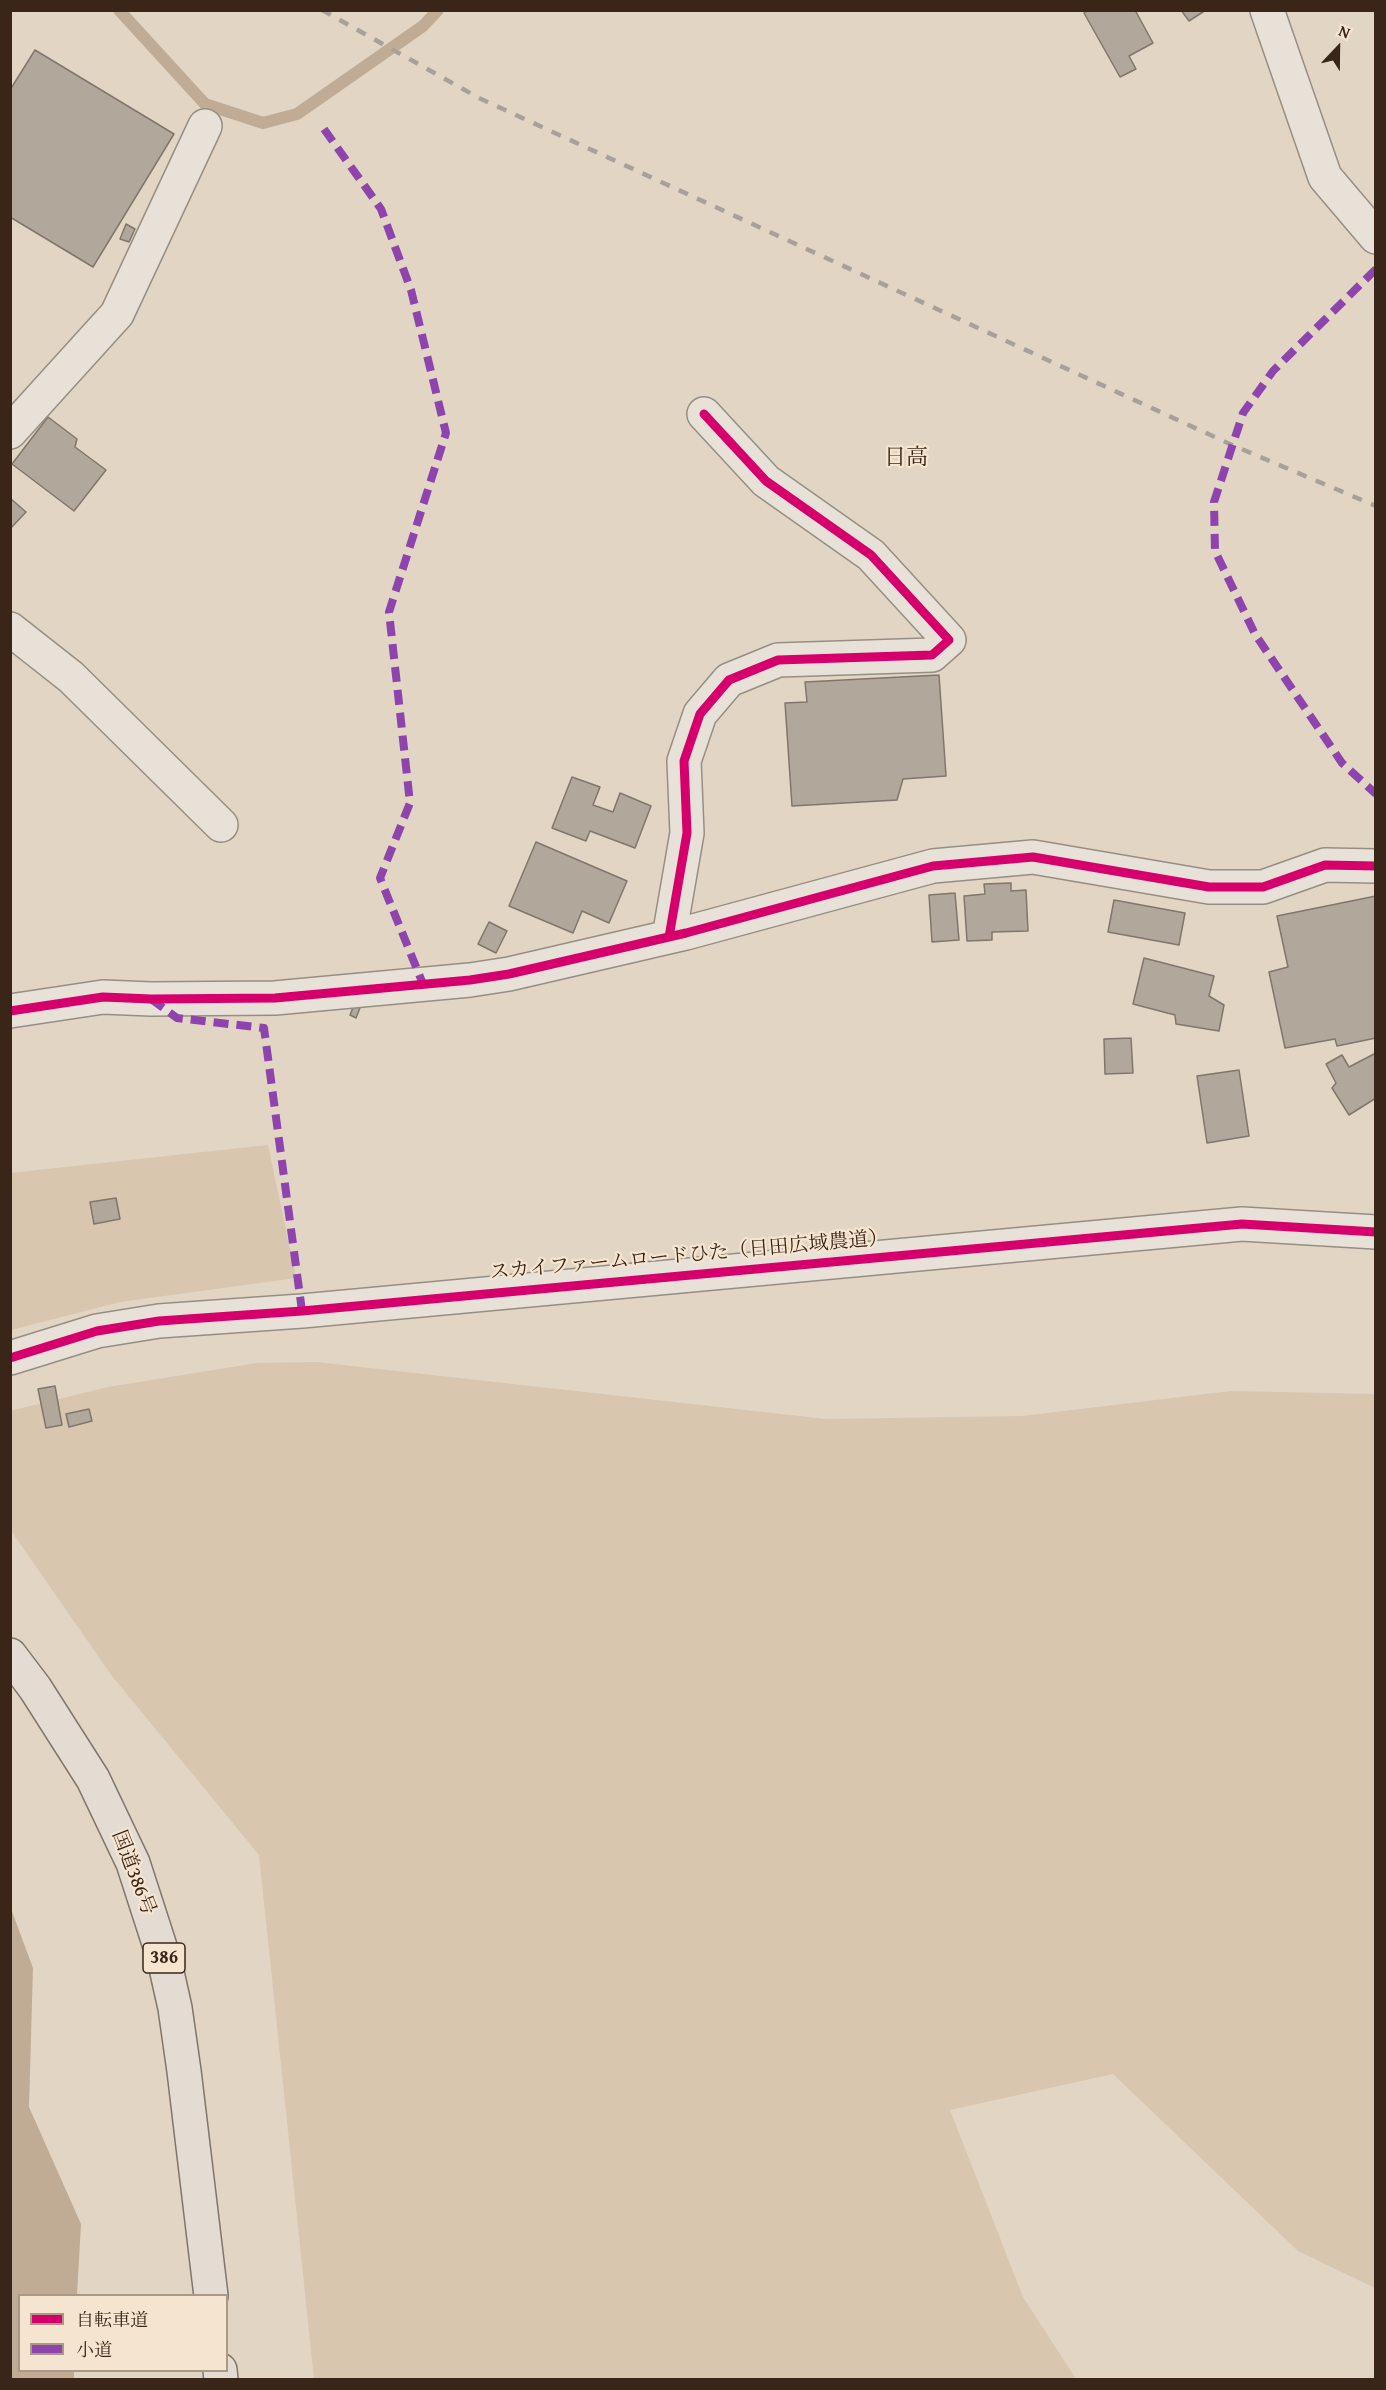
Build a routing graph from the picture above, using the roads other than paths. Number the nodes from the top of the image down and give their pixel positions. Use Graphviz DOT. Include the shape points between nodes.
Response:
graph roads {
  1 [pos="1267,10"];
  2 [pos="205,126"];
  3 [pos="1376,237"];
  4 [pos="704,414"];
  5 [pos="10,432"];
  6 [pos="10,629"];
  7 [pos="220,825"];
  8 [pos="1376,866"];
  9 [pos="669,937"];
  10 [pos="10,1011"];
  11 [pos="1376,1232"];
  12 [pos="10,1358"];
  13 [pos="10,1655"];
  14 [pos="211,2294"];
  1 -- 3 [label="street" via="1325,177"];
  2 -- 5 [label="street" via="117,314"];
  4 -- 9 [label="street" via="766,481 871,555 949,640 932,656 777,660 729,680 700,714 684,761 687,833"];
  6 -- 7 [label="street" via="71,677"];
  8 -- 9 [label="street" via="1325,865 1263,887 1209,887 1033,857 933,866"];
  9 -- 10 [label="street" via="470,980 275,998 103,997"];
  11 -- 12 [label="street, スカイファームロードひた（日田広域農道）" via="1242,1224 159,1321 97,1331"];
  13 -- 14 [label="highway, 国道386号 / 386" via="93,1779 133,1863 161,1949 183,2061"];
}
